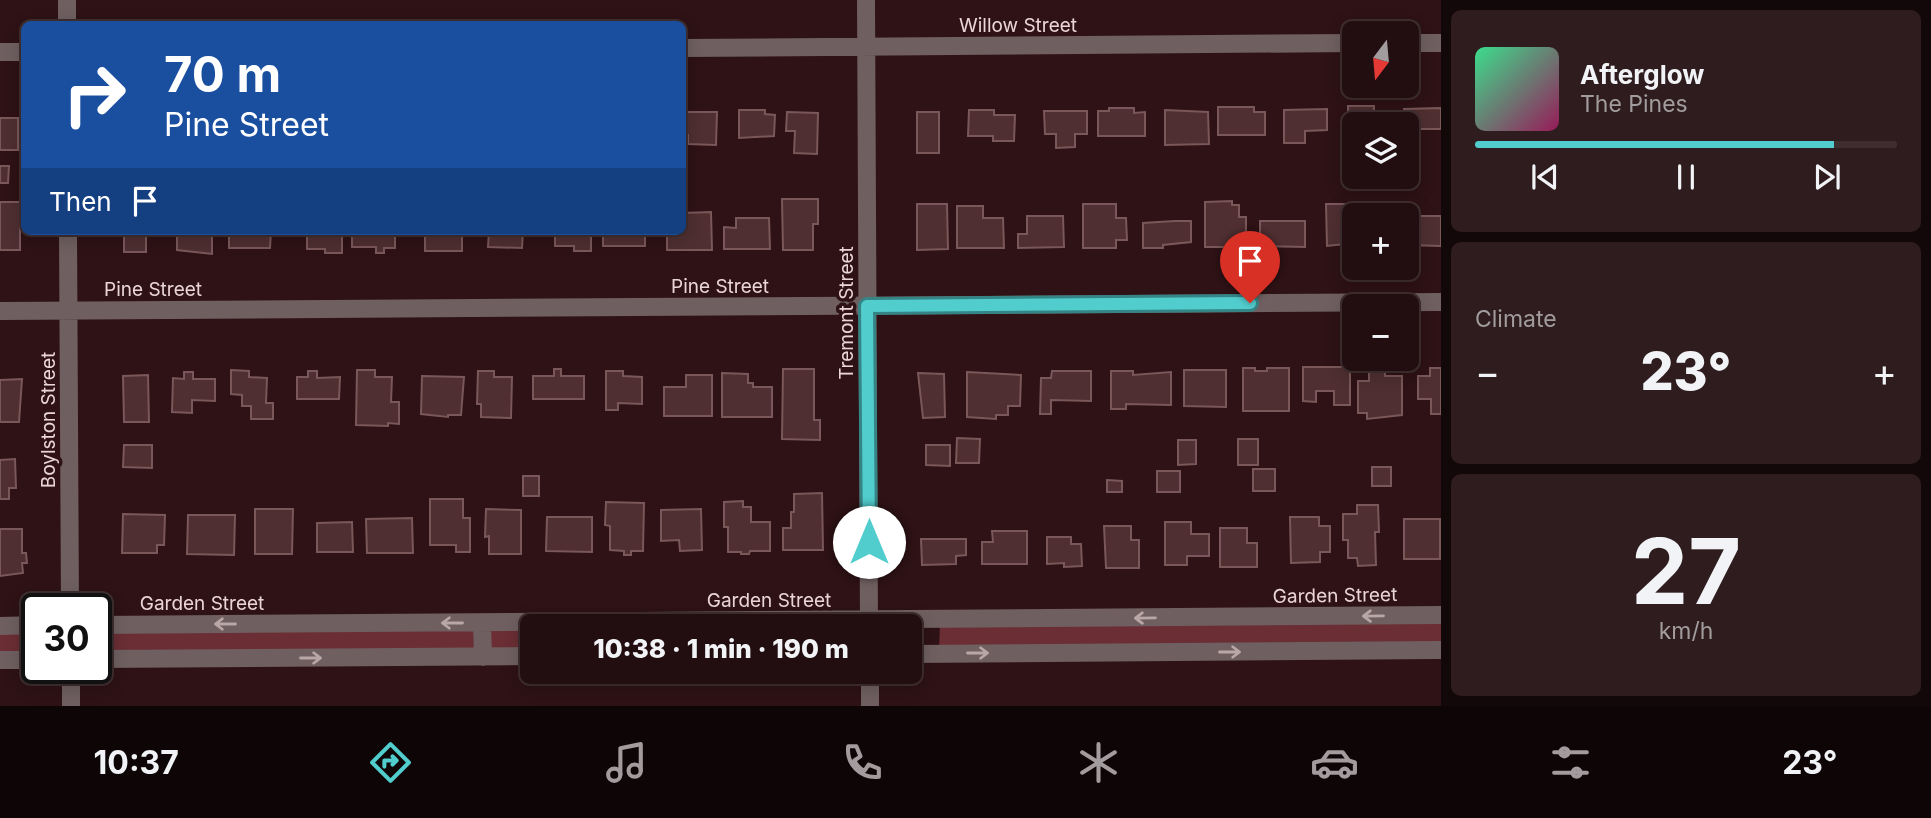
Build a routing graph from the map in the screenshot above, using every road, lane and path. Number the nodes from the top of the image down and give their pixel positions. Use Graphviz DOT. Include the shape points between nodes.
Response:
graph roads {
  1 [pos="67,0"];
  2 [pos="866,0"];
  3 [pos="67,21"];
  4 [pos="1342,43"];
  5 [pos="1419,43"];
  6 [pos="1441,43"];
  7 [pos="866,47"];
  8 [pos="686,48"];
  9 [pos="0,52"];
  10 [pos="21,52"];
  11 [pos="68,235"];
  12 [pos="1441,302"];
  13 [pos="867,306"];
  14 [pos="0,311"];
  15 [pos="69,311"];
  16 [pos="70,593"];
  17 [pos="869,614"];
  18 [pos="1441,615"];
  19 [pos="482,623"];
  20 [pos="520,623"];
  21 [pos="922,623"];
  22 [pos="21,625"];
  23 [pos="112,625"];
  24 [pos="0,626"];
  25 [pos="1441,650"];
  26 [pos="922,654"];
  27 [pos="520,656"];
  28 [pos="483,657"];
  29 [pos="112,659"];
  30 [pos="0,660"];
  31 [pos="21,660"];
  32 [pos="71,684"];
  33 [pos="870,684"];
  34 [pos="71,706"];
  35 [pos="870,706"];
  1 -- 3 [label="street"];
  2 -- 7 [label="street, Tremont Street"];
  4 -- 7 [label="street, Willow Street"];
  5 -- 6 [label="street"];
  7 -- 8 [label="street, Willow Street"];
  7 -- 13 [label="street, Tremont Street"];
  9 -- 10 [label="street"];
  11 -- 15 [label="street, Boylston Street"];
  12 -- 13 [label="street, Pine Street"];
  13 -- 15 [label="street, Pine Street"];
  13 -- 17 [label="street, Tremont Street"];
  14 -- 15 [label="street, Pine Street"];
  15 -- 16 [label="street, Boylston Street"];
  18 -- 21 [label="street, Garden Street, one-way"];
  19 -- 20 [label="street, Garden Street"];
  19 -- 23 [label="street, Garden Street, one-way"];
  19 -- 28 [label="street"];
  22 -- 24 [label="street"];
  26 -- 25 [label="street, one-way"];
  27 -- 28 [label="street"];
  29 -- 28 [label="street, one-way"];
  30 -- 31 [label="street"];
  32 -- 34 [label="street"];
  33 -- 35 [label="street"];
}
